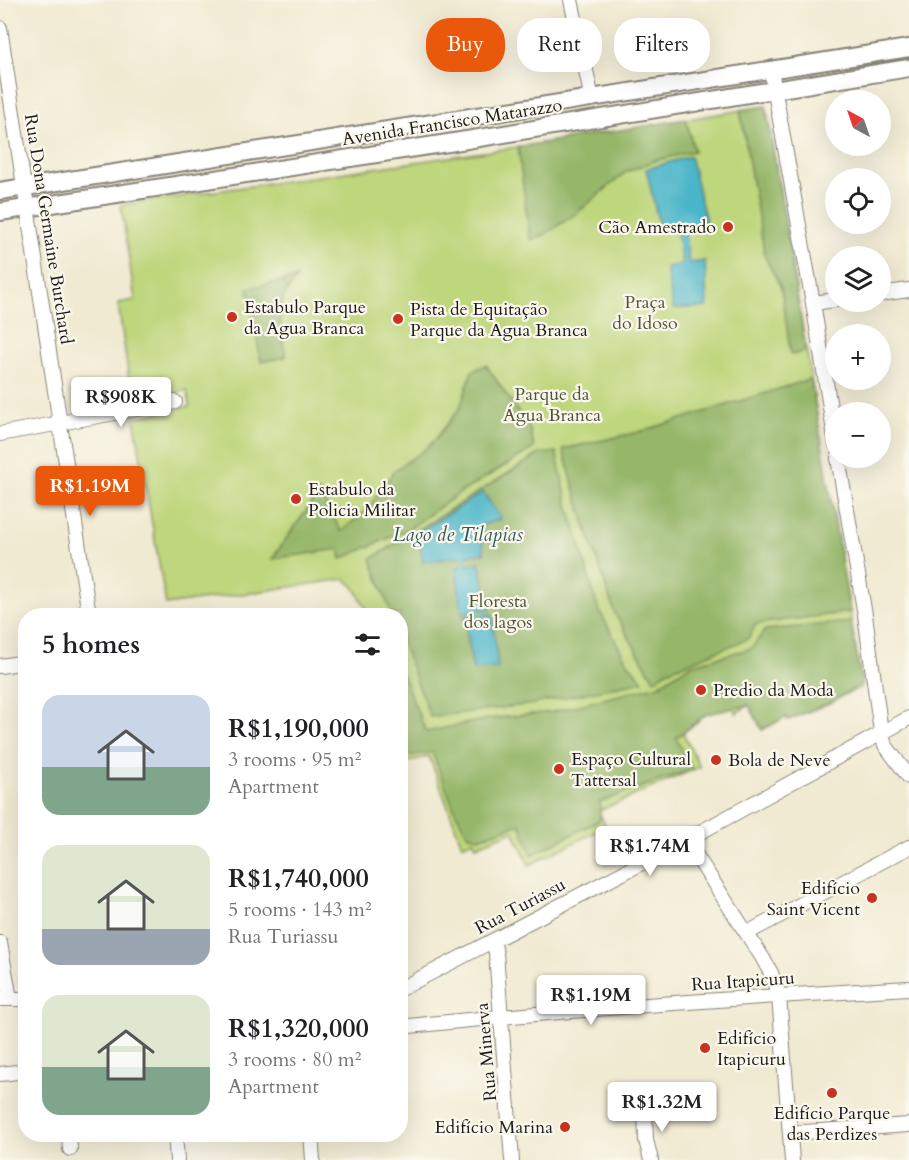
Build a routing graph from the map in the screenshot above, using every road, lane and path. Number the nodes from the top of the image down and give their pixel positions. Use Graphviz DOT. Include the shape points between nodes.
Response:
graph roads {
  1 [pos="571,0"];
  2 [pos="0,27"];
  3 [pos="909,48"];
  4 [pos="909,68"];
  5 [pos="771,70"];
  6 [pos="775,90"];
  7 [pos="592,99"];
  8 [pos="25,188"];
  9 [pos="0,191"];
  10 [pos="28,208"];
  11 [pos="0,212"];
  12 [pos="909,290"];
  13 [pos="891,292"];
  14 [pos="825,301"];
  15 [pos="813,303"];
  16 [pos="175,402"];
  17 [pos="829,402"];
  18 [pos="61,423"];
  19 [pos="0,434"];
  20 [pos="840,468"];
  21 [pos="88,608"];
  22 [pos="18,663"];
  23 [pos="0,666"];
  24 [pos="909,718"];
  25 [pos="882,732"];
  26 [pos="909,777"];
  27 [pos="686,840"];
  28 [pos="909,847"];
  29 [pos="747,933"];
  30 [pos="493,941"];
  31 [pos="0,943"];
  32 [pos="408,985"];
  33 [pos="909,988"];
  34 [pos="779,996"];
  35 [pos="5,999"];
  36 [pos="501,1017"];
  37 [pos="408,1026"];
  38 [pos="18,1072"];
  39 [pos="0,1074"];
  40 [pos="645,1113"];
  41 [pos="909,1125"];
  42 [pos="790,1133"];
  43 [pos="70,1142"];
  44 [pos="176,1142"];
  45 [pos="312,1142"];
  46 [pos="70,1149"];
  47 [pos="177,1160"];
  48 [pos="313,1160"];
  49 [pos="512,1160"];
  50 [pos="651,1160"];
  51 [pos="792,1160"];
  1 -- 7 [label="street"];
  2 -- 8 [label="street, Rua Dona Germaine Burchard"];
  3 -- 5 [label="main road, Avenida Francisco Matarazzo"];
  4 -- 6 [label="main road, Avenida Francisco Matarazzo"];
  5 -- 6 [label="street"];
  5 -- 7 [label="main road, Avenida Francisco Matarazzo"];
  6 -- 10 [label="main road, Avenida Francisco Matarazzo"];
  6 -- 15 [label="street"];
  7 -- 8 [label="main road, Avenida Francisco Matarazzo"];
  8 -- 9 [label="main road, Avenida Francisco Matarazzo"];
  8 -- 10 [label="street, Rua Dona Germaine Burchard"];
  10 -- 11 [label="main road, Avenida Francisco Matarazzo"];
  10 -- 18 [label="street, Rua Dona Germaine Burchard"];
  12 -- 13 [label="street"];
  14 -- 15 [label="street"];
  15 -- 17 [label="street"];
  16 -- 18 [label="street"];
  18 -- 19 [label="street"];
  18 -- 21 [label="street, Rua Dona Germaine Burchard"];
  20 -- 25 [label="street"];
  22 -- 23 [label="street"];
  24 -- 25 [label="street, Rua Turiassu"];
  25 -- 26 [label="street" via="885,745"];
  25 -- 27 [label="street, Rua Turiassu"];
  27 -- 29 [label="street"];
  27 -- 30 [label="street, Rua Turiassu"];
  28 -- 29 [label="street"];
  29 -- 34 [label="street" via="771,973"];
  30 -- 32 [label="street, Rua Turiassu"];
  30 -- 36 [label="street, Rua Minerva"];
  31 -- 35 [label="street"];
  33 -- 34 [label="street, Rua Itapicuru"];
  34 -- 36 [label="street, Rua Itapicuru"];
  34 -- 42 [label="street"];
  36 -- 37 [label="street, Rua Itapicuru"];
  36 -- 49 [label="street, Rua Minerva"];
  38 -- 39 [label="street"];
  40 -- 50 [label="street"];
  41 -- 42 [label="street"];
  42 -- 51 [label="street"];
  43 -- 46 [label="street"];
  44 -- 47 [label="street"];
  45 -- 48 [label="street"];
}
